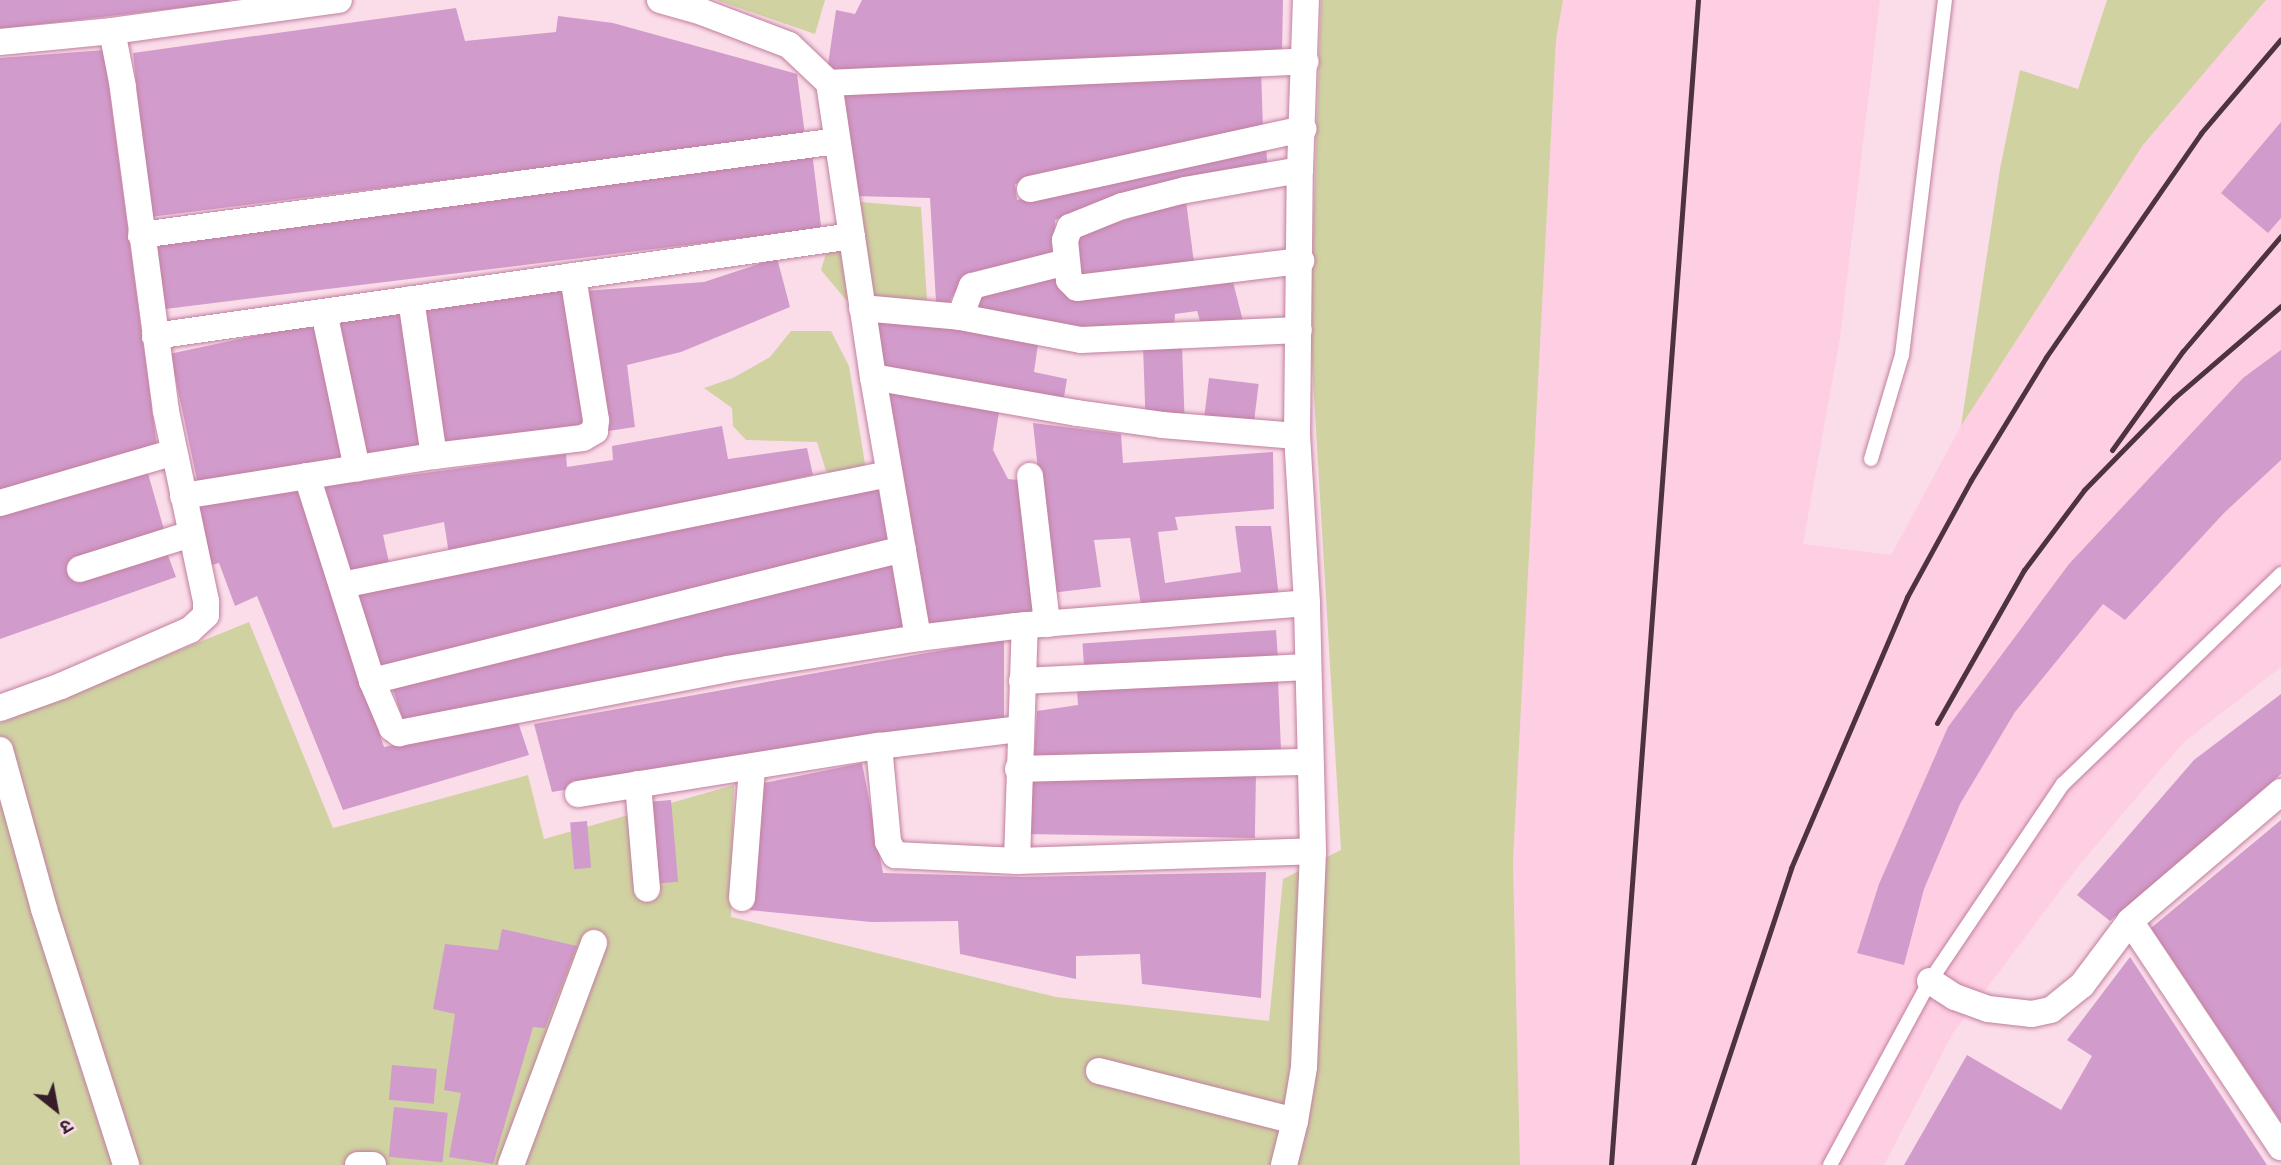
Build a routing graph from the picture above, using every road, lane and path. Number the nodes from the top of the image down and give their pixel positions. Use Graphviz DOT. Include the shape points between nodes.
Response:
graph roads {
  1 [pos="339,0"];
  2 [pos="660,0"];
  3 [pos="1306,0"];
  4 [pos="1945,0"];
  5 [pos="112,31"];
  6 [pos="0,42"];
  7 [pos="1305,61"];
  8 [pos="829,83"];
  9 [pos="1304,129"];
  10 [pos="837,141"];
  11 [pos="1300,170"];
  12 [pos="1030,188"];
  13 [pos="141,234"];
  14 [pos="852,236"];
  15 [pos="1301,261"];
  16 [pos="1066,262"];
  17 [pos="573,276"];
  18 [pos="411,299"];
  19 [pos="862,308"];
  20 [pos="324,312"];
  21 [pos="960,317"];
  22 [pos="1299,330"];
  23 [pos="155,336"];
  24 [pos="873,377"];
  25 [pos="1297,436"];
  26 [pos="174,452"];
  27 [pos="434,456"];
  28 [pos="1871,459"];
  29 [pos="357,469"];
  30 [pos="889,474"];
  31 [pos="307,476"];
  32 [pos="1030,476"];
  33 [pos="183,496"];
  34 [pos="0,503"];
  35 [pos="191,534"];
  36 [pos="902,549"];
  37 [pos="80,569"];
  38 [pos="2281,574"];
  39 [pos="342,585"];
  40 [pos="1307,603"];
  41 [pos="1036,624"];
  42 [pos="918,638"];
  43 [pos="1308,667"];
  44 [pos="372,681"];
  45 [pos="1022,681"];
  46 [pos="0,708"];
  47 [pos="1020,729"];
  48 [pos="879,746"];
  49 [pos="0,750"];
  50 [pos="1310,762"];
  51 [pos="752,768"];
  52 [pos="1018,769"];
  53 [pos="638,784"];
  54 [pos="2281,792"];
  55 [pos="578,794"];
  56 [pos="1313,851"];
  57 [pos="1017,861"];
  58 [pos="647,888"];
  59 [pos="742,898"];
  60 [pos="2130,921"];
  61 [pos="594,943"];
  62 [pos="1930,981"];
  63 [pos="1099,1071"];
  64 [pos="1296,1121"];
  65 [pos="2281,1147"];
  66 [pos="125,1165"];
  67 [pos="358,1165"];
  68 [pos="373,1165"];
  69 [pos="511,1165"];
  70 [pos="1284,1165"];
  71 [pos="1830,1165"];
  1 -- 5 [label="street"];
  2 -- 8 [label="street" via="789,45"];
  3 -- 7 [label="street"];
  4 -- 28 [label="lane" via="1902,355"];
  5 -- 6 [label="street"];
  5 -- 13 [label="street" via="124,87"];
  7 -- 8 [label="street"];
  7 -- 9 [label="street"];
  8 -- 10 [label="street"];
  9 -- 11 [label="street"];
  9 -- 12 [label="street"];
  10 -- 13 [label="street"];
  10 -- 14 [label="street"];
  11 -- 15 [label="street"];
  11 -- 16 [label="street" via="1185,190 1077,223 1067,232"];
  13 -- 23 [label="street"];
  14 -- 17 [label="street"];
  14 -- 19 [label="street"];
  15 -- 16 [label="street" via="1088,288 1072,285"];
  15 -- 22 [label="street"];
  16 -- 21 [label="street" via="972,286"];
  17 -- 18 [label="street"];
  17 -- 27 [label="street" via="595,431 583,438"];
  18 -- 20 [label="street"];
  18 -- 27 [label="street"];
  19 -- 21 [label="street"];
  19 -- 24 [label="street"];
  20 -- 23 [label="street"];
  20 -- 29 [label="street"];
  21 -- 22 [label="street" via="1082,340"];
  22 -- 25 [label="street"];
  23 -- 26 [label="street"];
  24 -- 25 [label="street" via="1089,415"];
  24 -- 30 [label="street"];
  25 -- 40 [label="street"];
  26 -- 33 [label="street"];
  26 -- 34 [label="street"];
  27 -- 29 [label="street"];
  29 -- 31 [label="street"];
  30 -- 36 [label="street"];
  30 -- 39 [label="street"];
  31 -- 33 [label="street"];
  31 -- 39 [label="street"];
  32 -- 41 [label="street"];
  33 -- 35 [label="street"];
  35 -- 37 [label="street"];
  35 -- 46 [label="street" via="206,601 201,622 61,686"];
  36 -- 42 [label="street"];
  36 -- 44 [label="street"];
  38 -- 62 [label="lane" via="2063,784"];
  39 -- 44 [label="street"];
  40 -- 41 [label="street"];
  40 -- 43 [label="street"];
  41 -- 42 [label="street"];
  41 -- 45 [label="street"];
  42 -- 44 [label="street" via="727,669 406,733 392,727"];
  43 -- 45 [label="street"];
  43 -- 50 [label="street"];
  45 -- 47 [label="street"];
  47 -- 48 [label="street"];
  47 -- 52 [label="street"];
  48 -- 51 [label="street"];
  48 -- 57 [label="street" via="888,842 895,855"];
  49 -- 66 [label="street" via="44,909"];
  50 -- 52 [label="street"];
  50 -- 56 [label="street"];
  51 -- 53 [label="street"];
  51 -- 59 [label="street"];
  52 -- 57 [label="street"];
  53 -- 55 [label="street"];
  53 -- 58 [label="street"];
  54 -- 60 [label="street"];
  56 -- 57 [label="street"];
  56 -- 64 [label="street" via="1304,1066"];
  60 -- 62 [label="street" via="2082,985 2051,1010 2032,1014 1988,1009 1955,997"];
  60 -- 65 [label="street"];
  61 -- 69 [label="street"];
  62 -- 71 [label="lane"];
  63 -- 64 [label="street"];
  64 -- 70 [label="street"];
  67 -- 68 [label="street"];
}
